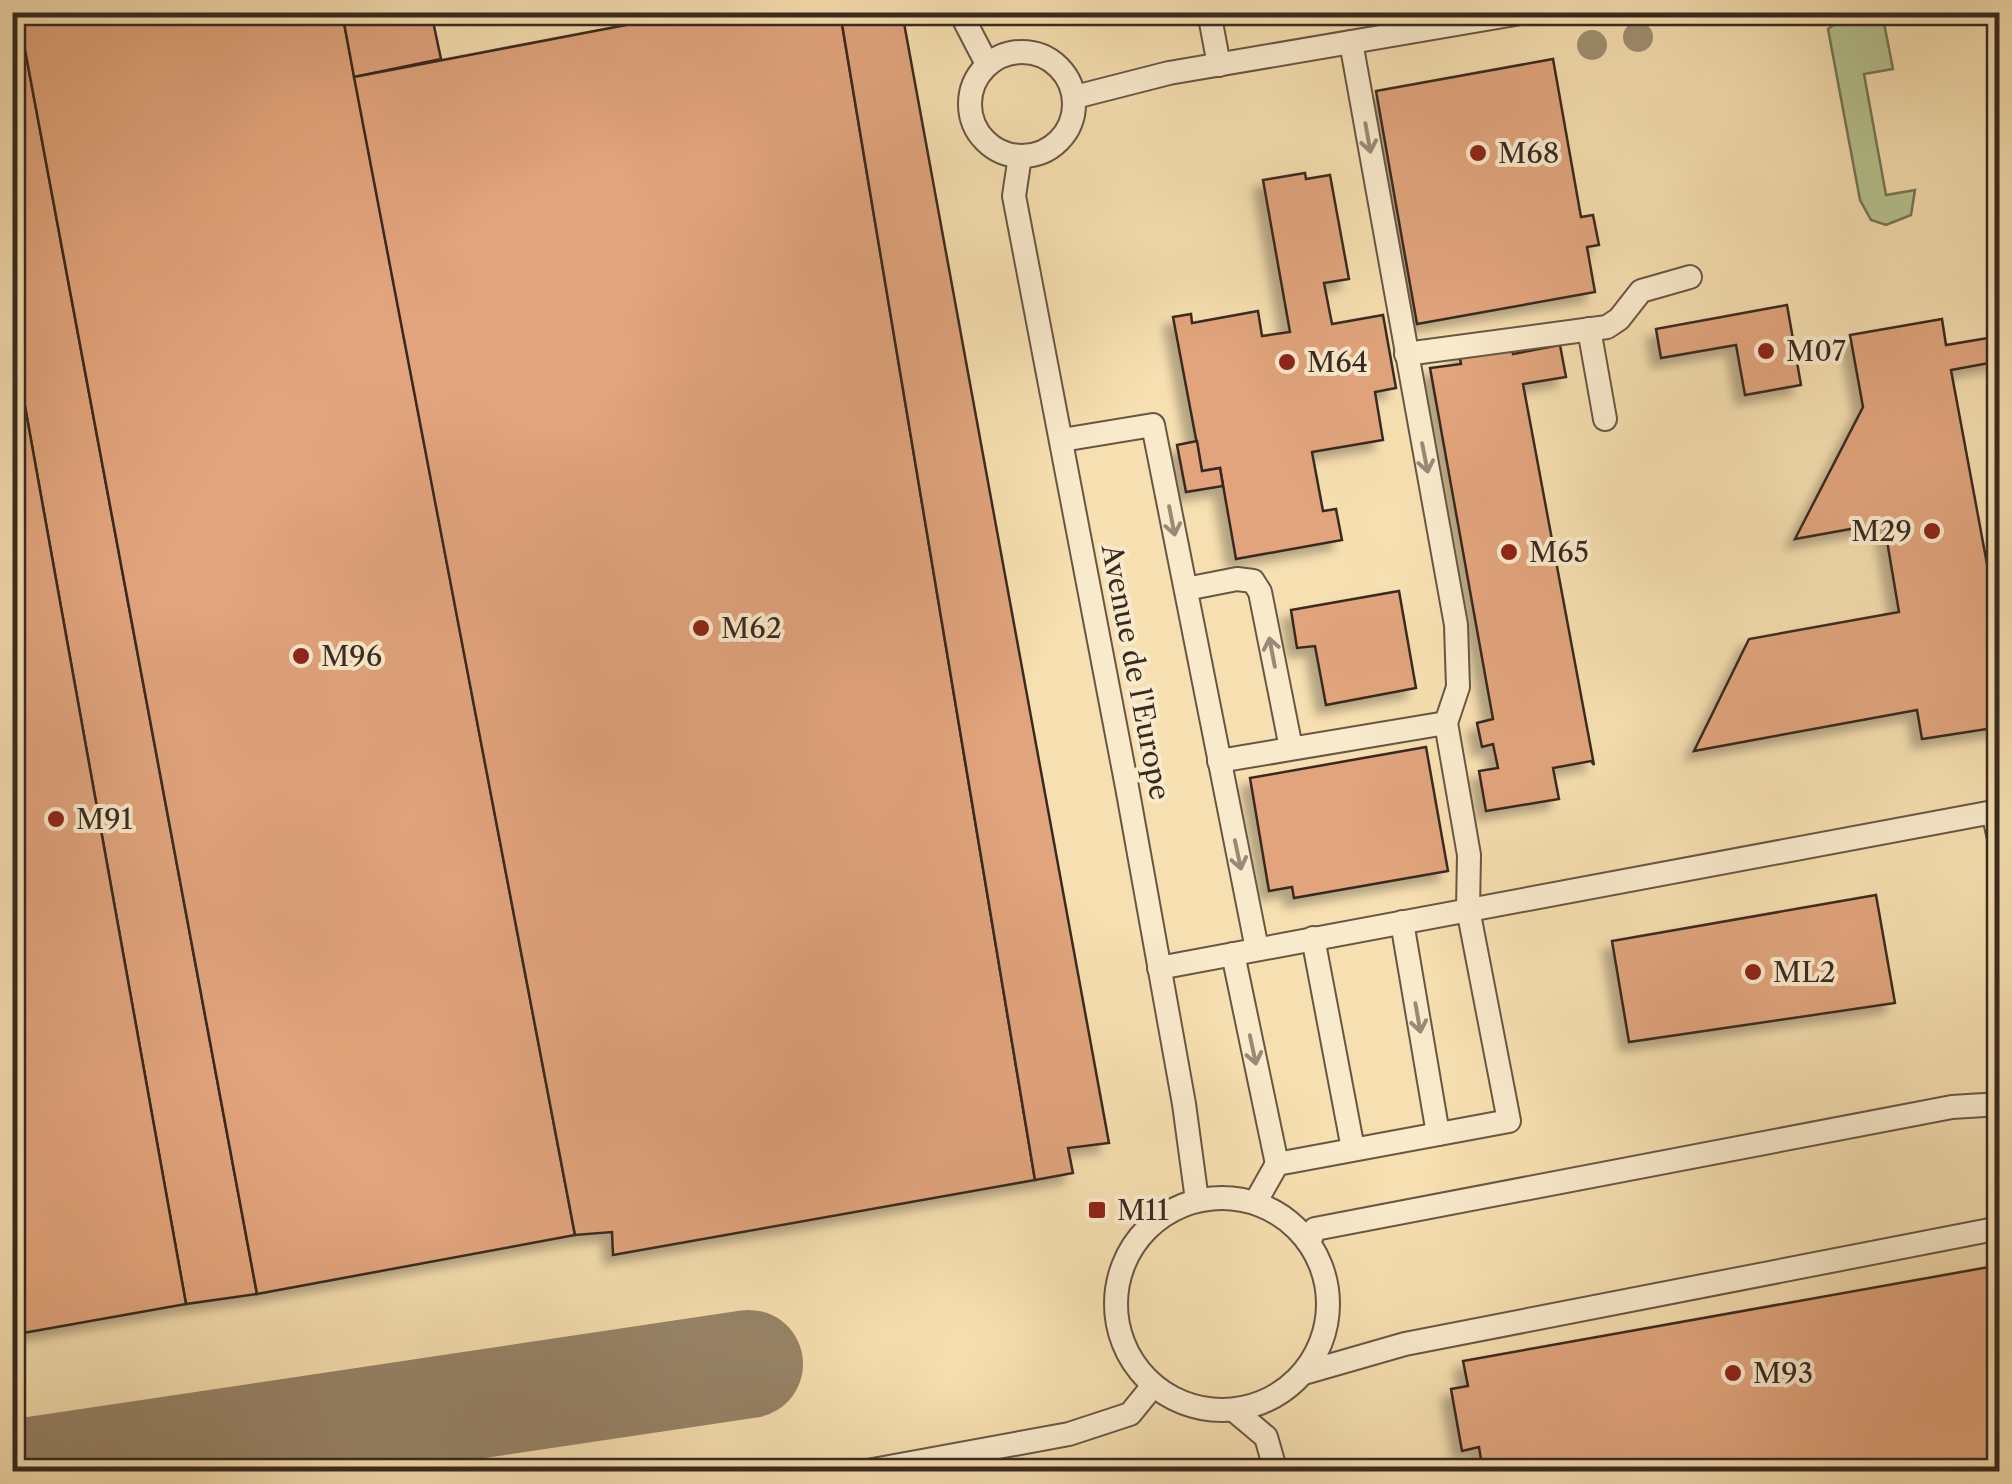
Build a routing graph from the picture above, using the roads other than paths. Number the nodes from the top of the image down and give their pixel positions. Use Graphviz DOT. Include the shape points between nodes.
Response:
graph roads {
  1 [pos="960,12"];
  2 [pos="1208,12"];
  3 [pos="1528,12"];
  4 [pos="1351,42"];
  5 [pos="987,64"];
  6 [pos="1220,65"];
  7 [pos="1075,97"];
  8 [pos="1020,156"];
  9 [pos="1690,277"];
  10 [pos="1589,330"];
  11 [pos="1406,354"];
  12 [pos="1606,419"];
  13 [pos="1062,440"];
  14 [pos="1186,590"];
  15 [pos="1446,723"];
  16 [pos="1290,748"];
  17 [pos="1219,761"];
  18 [pos="2000,843"];
  19 [pos="1468,909"];
  20 [pos="1402,922"];
  21 [pos="1312,938"];
  22 [pos="1257,949"];
  23 [pos="1233,954"];
  24 [pos="1159,968"];
  25 [pos="2000,1104"];
  26 [pos="1438,1134"];
  27 [pos="1353,1149"];
  28 [pos="1276,1164"];
  29 [pos="1197,1200"];
  30 [pos="1255,1203"];
  31 [pos="2000,1228"];
  32 [pos="1309,1242"];
  33 [pos="1304,1373"];
  34 [pos="1152,1387"];
  35 [pos="1235,1411"];
  36 [pos="946,1465"];
  37 [pos="862,1472"];
  38 [pos="1276,1472"];
  1 -- 5 [label="lane"];
  2 -- 6 [label="lane"];
  3 -- 4 [label="lane"];
  4 -- 6 [label="lane"];
  4 -- 11 [label="lane, one-way"];
  5 -- 7 [label="lane" via="1012,52 1045,56 1062,69"];
  5 -- 8 [label="lane" via="972,88 971,117 987,142"];
  6 -- 7 [label="lane"];
  7 -- 8 [label="lane" via="1066,133 1053,146"];
  8 -- 13 [label="lane, Avenue de l'Europe" via="1014,196"];
  9 -- 10 [label="lane" via="1641,291 1614,324"];
  10 -- 11 [label="lane"];
  10 -- 12 [label="lane"];
  11 -- 15 [label="lane, one-way" via="1456,625 1458,687"];
  13 -- 14 [label="lane, one-way" via="1152,426"];
  13 -- 24 [label="lane, Avenue de l'Europe"];
  16 -- 14 [label="lane, one-way" via="1253,581"];
  14 -- 17 [label="lane"];
  15 -- 16 [label="lane"];
  15 -- 19 [label="lane" via="1469,855"];
  16 -- 17 [label="lane"];
  17 -- 22 [label="lane, one-way"];
  18 -- 19 [label="lane" via="1994,812"];
  19 -- 20 [label="lane"];
  19 -- 26 [label="lane" via="1509,1120"];
  20 -- 21 [label="lane"];
  20 -- 26 [label="lane, one-way"];
  21 -- 22 [label="lane"];
  21 -- 27 [label="lane"];
  22 -- 23 [label="lane"];
  23 -- 24 [label="lane"];
  23 -- 28 [label="lane, one-way"];
  24 -- 29 [label="lane, Avenue de l'Europe"];
  25 -- 32 [label="lane" via="1952,1107 1316,1228"];
  26 -- 27 [label="lane"];
  27 -- 28 [label="lane"];
  28 -- 30 [label="lane"];
  29 -- 30 [label="lane"];
  29 -- 34 [label="lane" via="1146,1229 1127,1253 1115,1291 1120,1342"];
  30 -- 32 [label="lane"];
  31 -- 33 [label="lane" via="1405,1344"];
  32 -- 33 [label="lane" via="1324,1271 1329,1310 1322,1344"];
  33 -- 35 [label="lane" via="1272,1399"];
  34 -- 35 [label="lane" via="1192,1407"];
  34 -- 36 [label="lane" via="1130,1414 1110,1422"];
  35 -- 38 [label="lane" via="1266,1436"];
  36 -- 37 [label="lane"];
}
